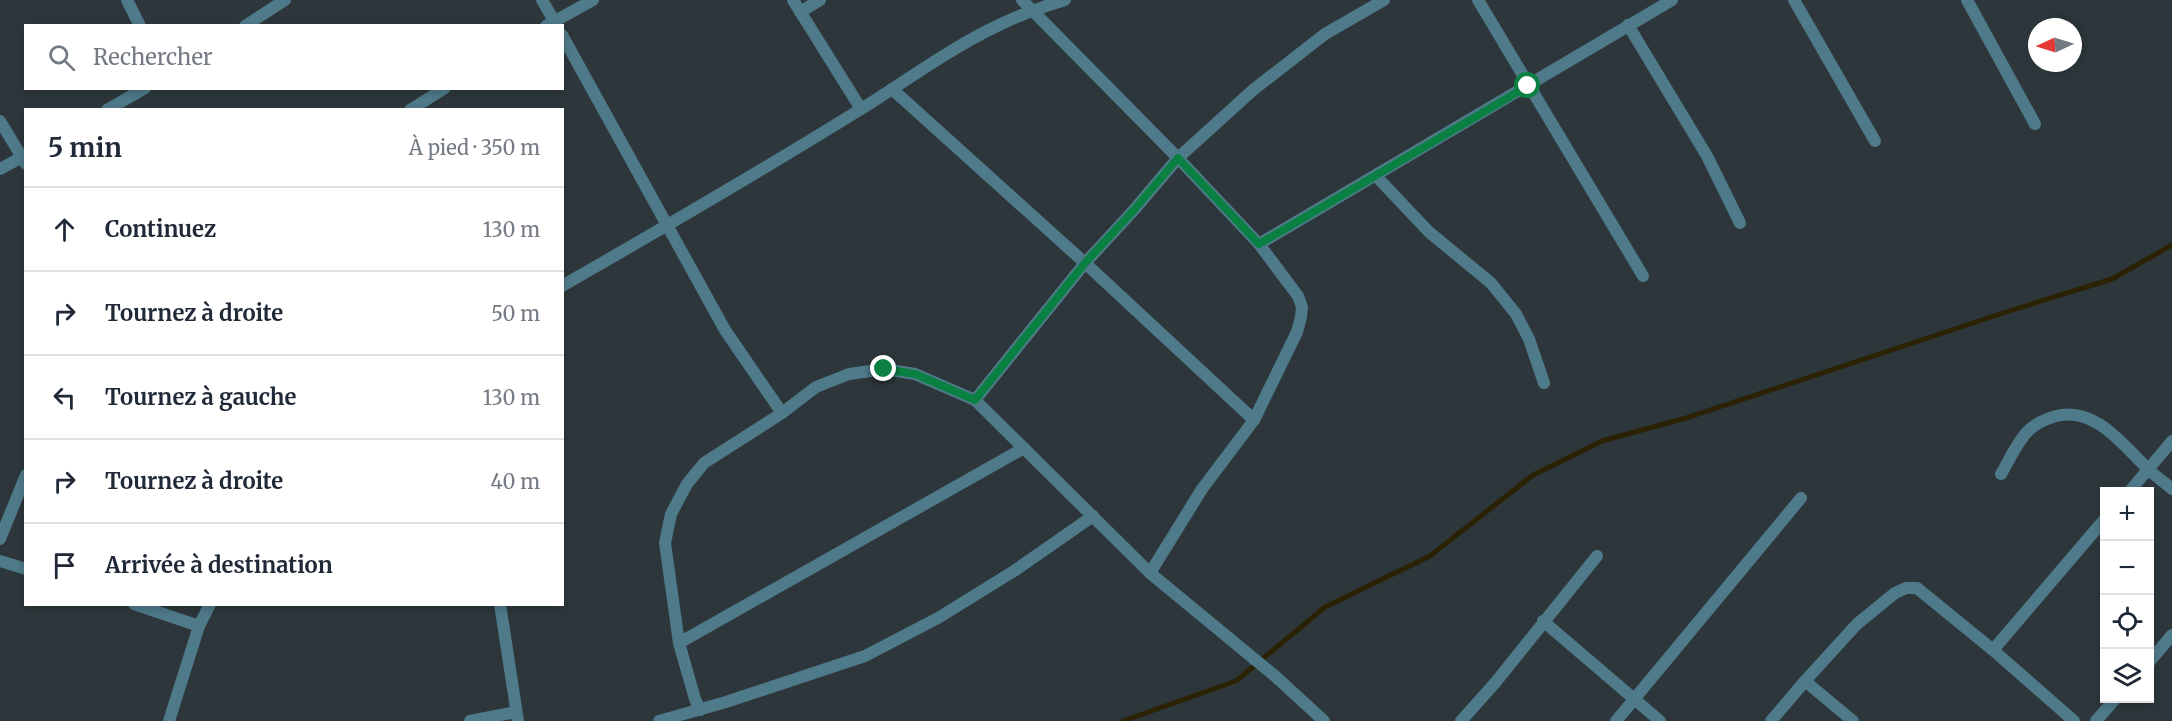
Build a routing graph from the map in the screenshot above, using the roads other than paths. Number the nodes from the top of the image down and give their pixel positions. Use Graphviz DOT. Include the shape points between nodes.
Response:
graph roads {
  1 [pos="127,0"];
  2 [pos="285,0"];
  3 [pos="542,0"];
  4 [pos="593,0"];
  5 [pos="794,0"];
  6 [pos="820,0"];
  7 [pos="1022,0"];
  8 [pos="1065,0"];
  9 [pos="1384,0"];
  10 [pos="1478,0"];
  11 [pos="1672,0"];
  12 [pos="1794,0"];
  13 [pos="1967,0"];
  14 [pos="1032,11"];
  15 [pos="800,12"];
  16 [pos="139,24"];
  17 [pos="248,24"];
  18 [pos="552,24"];
  19 [pos="1628,25"];
  20 [pos="564,39"];
  21 [pos="1528,86"];
  22 [pos="892,89"];
  23 [pos="142,90"];
  24 [pos="443,90"];
  25 [pos="110,108"];
  26 [pos="413,108"];
  27 [pos="861,109"];
  28 [pos="0,121"];
  29 [pos="2035,124"];
  30 [pos="1875,141"];
  31 [pos="1178,158"];
  32 [pos="24,159"];
  33 [pos="0,169"];
  34 [pos="1376,176"];
  35 [pos="1740,223"];
  36 [pos="668,225"];
  37 [pos="1259,244"];
  38 [pos="1085,263"];
  39 [pos="1643,276"];
  40 [pos="564,285"];
  41 [pos="1544,383"];
  42 [pos="975,400"];
  43 [pos="782,413"];
  44 [pos="1254,420"];
  45 [pos="2172,441"];
  46 [pos="1024,448"];
  47 [pos="2148,470"];
  48 [pos="2001,474"];
  49 [pos="24,480"];
  50 [pos="2133,487"];
  51 [pos="2172,489"];
  52 [pos="1801,498"];
  53 [pos="1093,516"];
  54 [pos="2100,525"];
  55 [pos="0,539"];
  56 [pos="1597,556"];
  57 [pos="0,561"];
  58 [pos="24,568"];
  59 [pos="1150,573"];
  60 [pos="140,606"];
  61 [pos="209,606"];
  62 [pos="500,606"];
  63 [pos="1543,621"];
  64 [pos="199,626"];
  65 [pos="2170,641"];
  66 [pos="679,643"];
  67 [pos="1993,650"];
  68 [pos="2154,657"];
  69 [pos="1805,681"];
  70 [pos="1634,700"];
  71 [pos="2112,703"];
  72 [pos="700,710"];
  73 [pos="517,717"];
  74 [pos="169,721"];
  75 [pos="470,721"];
  76 [pos="659,721"];
  77 [pos="1324,721"];
  78 [pos="1461,721"];
  79 [pos="1616,721"];
  80 [pos="1660,721"];
  81 [pos="1771,721"];
  82 [pos="1853,721"];
  83 [pos="2074,721"];
  84 [pos="2096,721"];
  1 -- 16 [label="street"];
  2 -- 17 [label="street"];
  3 -- 18 [label="street"];
  4 -- 18 [label="street"];
  5 -- 15 [label="street"];
  6 -- 15 [label="street"];
  7 -- 14 [label="street"];
  8 -- 14 [label="street"];
  9 -- 31 [label="street" via="1325,34 1253,90"];
  10 -- 21 [label="street"];
  11 -- 19 [label="street"];
  12 -- 30 [label="street"];
  13 -- 29 [label="street"];
  14 -- 22 [label="street" via="996,26"];
  14 -- 31 [label="street"];
  15 -- 27 [label="street"];
  19 -- 21 [label="street"];
  19 -- 35 [label="street" via="1707,156"];
  20 -- 36 [label="street"];
  21 -- 34 [label="street"];
  21 -- 39 [label="street"];
  22 -- 27 [label="street"];
  22 -- 38 [label="street"];
  23 -- 25 [label="street"];
  24 -- 26 [label="street"];
  27 -- 36 [label="street"];
  28 -- 32 [label="street"];
  31 -- 37 [label="street"];
  31 -- 38 [label="street"];
  32 -- 33 [label="street"];
  34 -- 37 [label="street"];
  34 -- 41 [label="street" via="1429,232 1491,284 1516,314"];
  36 -- 40 [label="street"];
  36 -- 43 [label="street" via="725,330"];
  37 -- 44 [label="street" via="1302,307 1297,332"];
  38 -- 42 [label="street"];
  38 -- 44 [label="street"];
  42 -- 43 [label="street" via="915,374 884,369 849,374 816,387"];
  42 -- 46 [label="street"];
  43 -- 66 [label="street" via="704,463 671,514 665,543"];
  44 -- 59 [label="street" via="1202,489"];
  45 -- 47 [label="street"];
  46 -- 53 [label="street"];
  46 -- 66 [label="street"];
  47 -- 48 [label="street" via="2095,421 2063,414 2041,420 2026,432"];
  47 -- 50 [label="street"];
  47 -- 51 [label="street"];
  49 -- 55 [label="street"];
  52 -- 70 [label="street"];
  53 -- 59 [label="street"];
  53 -- 72 [label="street" via="938,618 865,656"];
  54 -- 67 [label="street"];
  56 -- 63 [label="street"];
  57 -- 58 [label="street"];
  59 -- 77 [label="street"];
  60 -- 64 [label="street"];
  61 -- 64 [label="street"];
  62 -- 73 [label="street"];
  63 -- 70 [label="street"];
  63 -- 78 [label="street"];
  64 -- 74 [label="street"];
  65 -- 68 [label="street"];
  66 -- 72 [label="street"];
  67 -- 69 [label="street" via="1917,588 1906,588 1857,624"];
  67 -- 83 [label="street"];
  69 -- 81 [label="street"];
  69 -- 82 [label="street"];
  70 -- 79 [label="street"];
  70 -- 80 [label="street"];
  71 -- 84 [label="street"];
  72 -- 76 [label="street"];
  73 -- 75 [label="street"];
}
